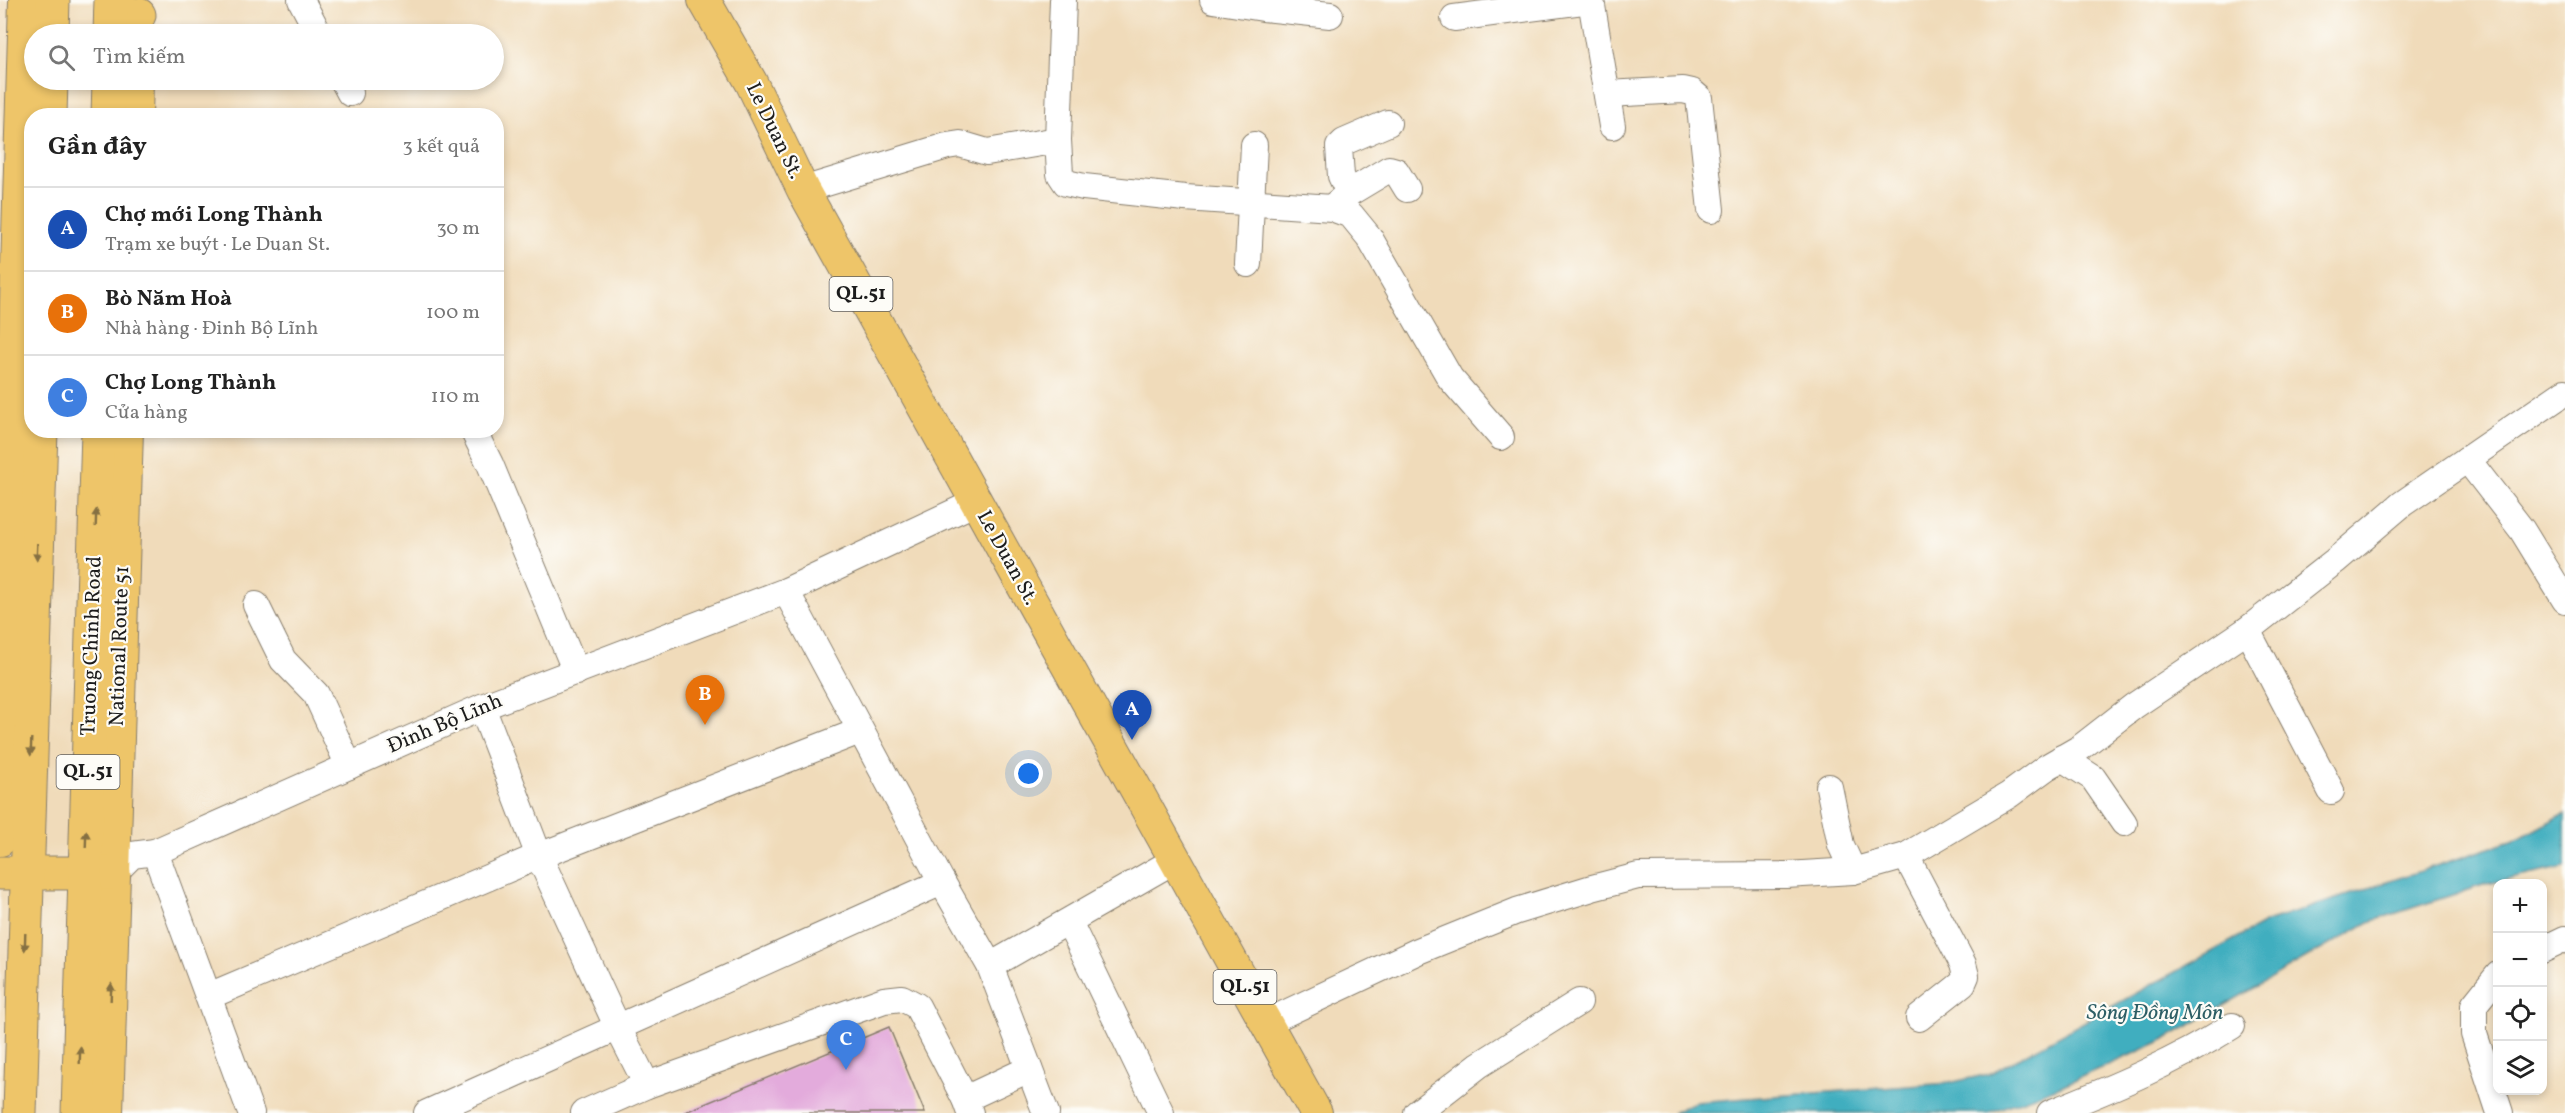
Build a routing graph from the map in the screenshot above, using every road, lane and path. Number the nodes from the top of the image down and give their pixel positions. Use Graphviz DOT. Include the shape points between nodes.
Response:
graph roads {
  1 [pos="25,0"];
  2 [pos="53,0"];
  3 [pos="301,0"];
  4 [pos="704,0"];
  5 [pos="1063,0"];
  6 [pos="1213,0"];
  7 [pos="1591,0"];
  8 [pos="1263,4"];
  9 [pos="1330,15"];
  10 [pos="1454,18"];
  11 [pos="24,24"];
  12 [pos="52,24"];
  13 [pos="314,24"];
  14 [pos="24,34"];
  15 [pos="51,90"];
  16 [pos="109,90"];
  17 [pos="137,90"];
  18 [pos="1607,94"];
  19 [pos="50,108"];
  20 [pos="108,108"];
  21 [pos="136,108"];
  22 [pos="1388,123"];
  23 [pos="1612,126"];
  24 [pos="1058,140"];
  25 [pos="1254,146"];
  26 [pos="1407,189"];
  27 [pos="803,190"];
  28 [pos="1340,200"];
  29 [pos="1250,204"];
  30 [pos="1711,210"];
  31 [pos="1248,264"];
  32 [pos="2565,392"];
  33 [pos="1501,437"];
  34 [pos="40,438"];
  35 [pos="98,438"];
  36 [pos="127,438"];
  37 [pos="477,438"];
  38 [pos="2467,459"];
  39 [pos="976,502"];
  40 [pos="786,591"];
  41 [pos="2565,600"];
  42 [pos="256,605"];
  43 [pos="2247,630"];
  44 [pos="576,672"];
  45 [pos="482,707"];
  46 [pos="860,731"];
  47 [pos="2062,759"];
  48 [pos="349,766"];
  49 [pos="1829,787"];
  50 [pos="2331,791"];
  51 [pos="2124,823"];
  52 [pos="0,840"];
  53 [pos="155,852"];
  54 [pos="539,856"];
  55 [pos="1906,856"];
  56 [pos="1175,860"];
  57 [pos="1853,871"];
  58 [pos="14,873"];
  59 [pos="100,873"];
  60 [pos="942,882"];
  61 [pos="1069,922"];
  62 [pos="2565,939"];
  63 [pos="2547,948"];
  64 [pos="990,966"];
  65 [pos="2493,982"];
  66 [pos="209,996"];
  67 [pos="1579,1002"];
  68 [pos="1919,1018"];
  69 [pos="1265,1023"];
  70 [pos="2232,1026"];
  71 [pos="618,1028"];
  72 [pos="1029,1069"];
  73 [pos="647,1085"];
  74 [pos="967,1106"];
  75 [pos="1314,1112"];
  76 [pos="20,1113"];
  77 [pos="78,1113"];
  78 [pos="107,1113"];
  79 [pos="251,1113"];
  80 [pos="427,1113"];
  81 [pos="584,1113"];
  82 [pos="1046,1113"];
  83 [pos="1161,1113"];
  84 [pos="1417,1113"];
  85 [pos="2050,1113"];
  86 [pos="2500,1113"];
  1 -- 11 [label="main road"];
  2 -- 12 [label="highway"];
  3 -- 13 [label="street"];
  4 -- 27 [label="main road, Le Duan St. / QL.51" via="751,82"];
  5 -- 24 [label="street"];
  6 -- 8 [label="street"];
  7 -- 10 [label="street"];
  7 -- 18 [label="street"];
  8 -- 9 [label="street"];
  14 -- 52 [label="main road"];
  15 -- 19 [label="highway"];
  16 -- 20 [label="highway"];
  17 -- 21 [label="main road"];
  18 -- 23 [label="street"];
  18 -- 30 [label="street" via="1683,90 1699,98"];
  22 -- 28 [label="street" via="1339,147"];
  24 -- 27 [label="street" via="987,152 960,144 947,146"];
  24 -- 29 [label="street" via="1060,174 1066,183"];
  25 -- 29 [label="street"];
  26 -- 28 [label="street" via="1396,171 1389,169"];
  27 -- 39 [label="main road, Le Duan St. / QL.51"];
  28 -- 29 [label="street"];
  28 -- 33 [label="street" via="1369,237 1450,378"];
  29 -- 31 [label="street"];
  32 -- 38 [label="street"];
  34 -- 58 [label="highway, QL.51, one-way"];
  59 -- 35 [label="highway, Truong Chinh Road / QL.51, one-way"];
  36 -- 59 [label="main road, National Route 51 / QL.51"];
  37 -- 44 [label="street"];
  38 -- 41 [label="street" via="2522,530"];
  38 -- 43 [label="street" via="2402,504"];
  39 -- 40 [label="street, Đinh Bộ Lĩnh"];
  39 -- 56 [label="main road, Le Duan St. / QL.51"];
  40 -- 44 [label="street, Đinh Bộ Lĩnh"];
  40 -- 46 [label="street"];
  42 -- 48 [label="street" via="283,660 316,694"];
  43 -- 47 [label="street"];
  43 -- 50 [label="street"];
  44 -- 45 [label="street, Đinh Bộ Lĩnh"];
  45 -- 48 [label="street, Đinh Bộ Lĩnh"];
  45 -- 54 [label="street"];
  46 -- 54 [label="street"];
  46 -- 60 [label="street"];
  47 -- 51 [label="street" via="2093,778"];
  47 -- 55 [label="street"];
  48 -- 53 [label="street, Đinh Bộ Lĩnh"];
  49 -- 57 [label="street" via="1841,845"];
  53 -- 59 [label="street, Đinh Bộ Lĩnh" via="132,855"];
  53 -- 66 [label="street"];
  54 -- 66 [label="street"];
  54 -- 71 [label="street"];
  55 -- 57 [label="street"];
  55 -- 68 [label="street" via="1966,976 1963,983"];
  56 -- 61 [label="street"];
  56 -- 69 [label="main road, Le Duan St. / QL.51"];
  57 -- 69 [label="street" via="1638,876 1517,911 1418,951"];
  58 -- 59 [label="highway"];
  58 -- 76 [label="highway, QL.51, one-way"];
  77 -- 59 [label="highway, Truong Chinh Road / QL.51, one-way"];
  78 -- 59 [label="main road, National Route 51 / QL.51, one-way"];
  60 -- 64 [label="street"];
  60 -- 71 [label="street"];
  61 -- 64 [label="street"];
  61 -- 83 [label="street"];
  62 -- 63 [label="street"];
  64 -- 72 [label="street"];
  65 -- 86 [label="street" via="2475,1005 2475,1034"];
  66 -- 79 [label="street"];
  67 -- 84 [label="street" via="1479,1065"];
  69 -- 75 [label="main road, Le Duan St. / QL.51"];
  70 -- 85 [label="street" via="2194,1050"];
  71 -- 73 [label="street"];
  71 -- 80 [label="street"];
  72 -- 74 [label="street"];
  72 -- 82 [label="street"];
  73 -- 74 [label="street" via="884,1000 902,998 917,1006"];
  73 -- 81 [label="street"];
}
